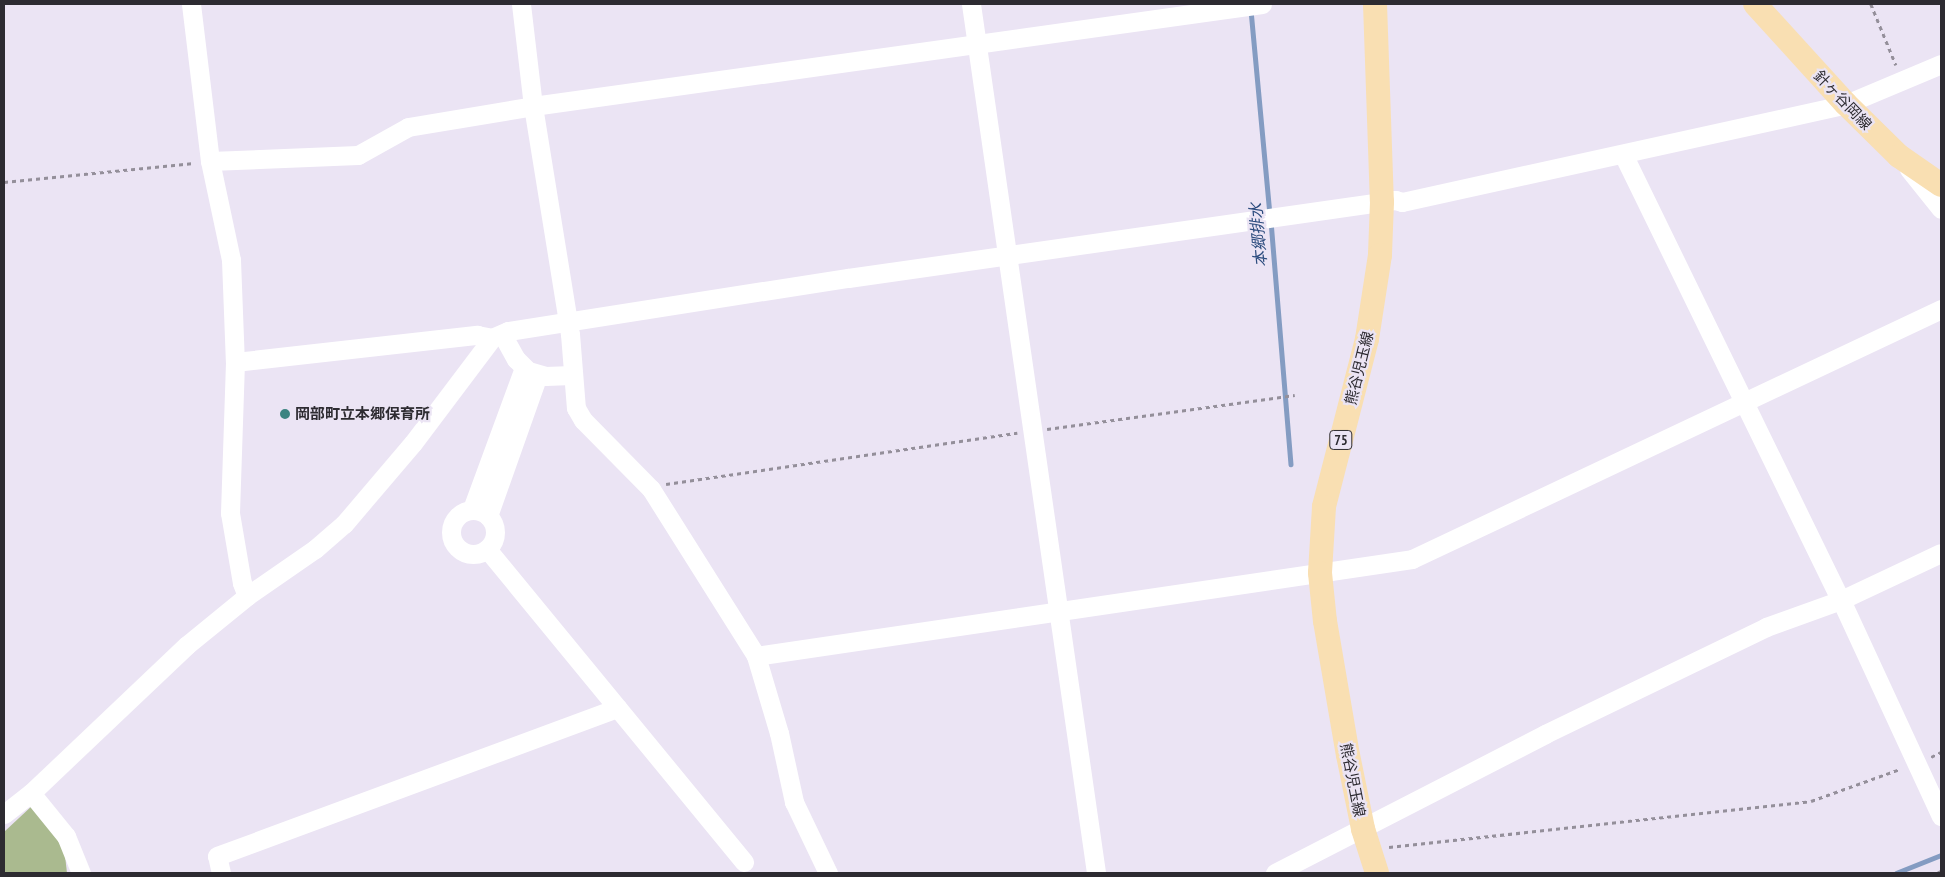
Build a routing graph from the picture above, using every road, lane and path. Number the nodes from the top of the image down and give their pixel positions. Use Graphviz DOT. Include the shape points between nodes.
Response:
graph roads {
  1 [pos="191,4"];
  2 [pos="521,4"];
  3 [pos="971,4"];
  4 [pos="1262,4"];
  5 [pos="1375,4"];
  6 [pos="1755,4"];
  7 [pos="1871,4"];
  8 [pos="977,44"];
  9 [pos="1941,64"];
  10 [pos="1903,80"];
  11 [pos="1846,104"];
  12 [pos="533,106"];
  13 [pos="1624,154"];
  14 [pos="1899,156"];
  15 [pos="210,161"];
  16 [pos="4,182"];
  17 [pos="1941,184"];
  18 [pos="1382,202"];
  19 [pos="1941,209"];
  20 [pos="1009,256"];
  21 [pos="1941,308"];
  22 [pos="568,322"];
  23 [pos="497,336"];
  24 [pos="236,362"];
  25 [pos="530,371"];
  26 [pos="572,375"];
  27 [pos="1295,395"];
  28 [pos="1745,401"];
  29 [pos="1034,430"];
  30 [pos="651,489"];
  31 [pos="480,512"];
  32 [pos="487,549"];
  33 [pos="1941,553"];
  34 [pos="1320,573"];
  35 [pos="247,596"];
  36 [pos="1841,600"];
  37 [pos="1060,612"];
  38 [pos="756,656"];
  39 [pos="617,708"];
  40 [pos="1916,763"];
  41 [pos="31,793"];
  42 [pos="4,814"];
  43 [pos="1941,816"];
  44 [pos="1366,839"];
  45 [pos="744,862"];
  46 [pos="1941,871"];
  47 [pos="81,873"];
  48 [pos="221,873"];
  49 [pos="828,873"];
  50 [pos="1096,873"];
  51 [pos="1275,873"];
  52 [pos="1377,873"];
  53 [pos="1937,873"];
  1 -- 15 [label="street"];
  2 -- 12 [label="street"];
  3 -- 8 [label="street"];
  4 -- 8 [label="street"];
  5 -- 18 [label="main road, 熊谷児玉線 / 75"];
  6 -- 11 [label="main road, 針ヶ谷岡線"];
  7 -- 10 [label="path"];
  8 -- 12 [label="street"];
  8 -- 20 [label="street"];
  9 -- 10 [label="street"];
  10 -- 11 [label="street"];
  11 -- 13 [label="street"];
  11 -- 14 [label="main road, 針ヶ谷岡線"];
  12 -- 15 [label="street" via="408,126 358,155"];
  12 -- 22 [label="street"];
  13 -- 18 [label="street" via="1402,202"];
  13 -- 28 [label="street"];
  14 -- 17 [label="main road, 針ヶ谷岡線"];
  14 -- 19 [label="street"];
  15 -- 16 [label="path"];
  15 -- 24 [label="street" via="231,260"];
  18 -- 20 [label="street"];
  18 -- 34 [label="main road, 熊谷児玉線 / 75" via="1376,291 1324,507"];
  20 -- 22 [label="street"];
  20 -- 29 [label="street"];
  21 -- 28 [label="street"];
  22 -- 23 [label="street"];
  22 -- 26 [label="street"];
  23 -- 24 [label="street" via="477,335"];
  23 -- 25 [label="street"];
  23 -- 35 [label="street" via="344,524 315,549"];
  24 -- 35 [label="street" via="230,513"];
  25 -- 26 [label="street"];
  25 -- 31 [label="street"];
  26 -- 30 [label="street" via="576,408 583,420"];
  27 -- 29 [label="path"];
  28 -- 34 [label="street" via="1423,556"];
  28 -- 36 [label="street"];
  29 -- 30 [label="path" via="667,484"];
  29 -- 37 [label="street"];
  30 -- 38 [label="street"];
  31 -- 32 [label="street" via="493,522 494,536"];
  31 -- 32 [label="street" via="455,518 451,525 452,540 467,554"];
  32 -- 39 [label="street"];
  33 -- 36 [label="street"];
  34 -- 37 [label="street"];
  34 -- 44 [label="main road, 熊谷児玉線 / 75" via="1326,631"];
  35 -- 41 [label="street" via="146,682"];
  36 -- 40 [label="street"];
  36 -- 44 [label="street" via="1757,631 1545,734"];
  37 -- 38 [label="street"];
  37 -- 50 [label="street"];
  38 -- 49 [label="street" via="779,733 794,802"];
  39 -- 45 [label="street"];
  39 -- 48 [label="street" via="217,856"];
  40 -- 43 [label="street"];
  40 -- 44 [label="path" via="1811,801"];
  41 -- 42 [label="street"];
  41 -- 47 [label="street" via="66,836"];
  44 -- 51 [label="street"];
  44 -- 52 [label="main road, 熊谷児玉線 / 75"];
  46 -- 53 [label="path"];
}
